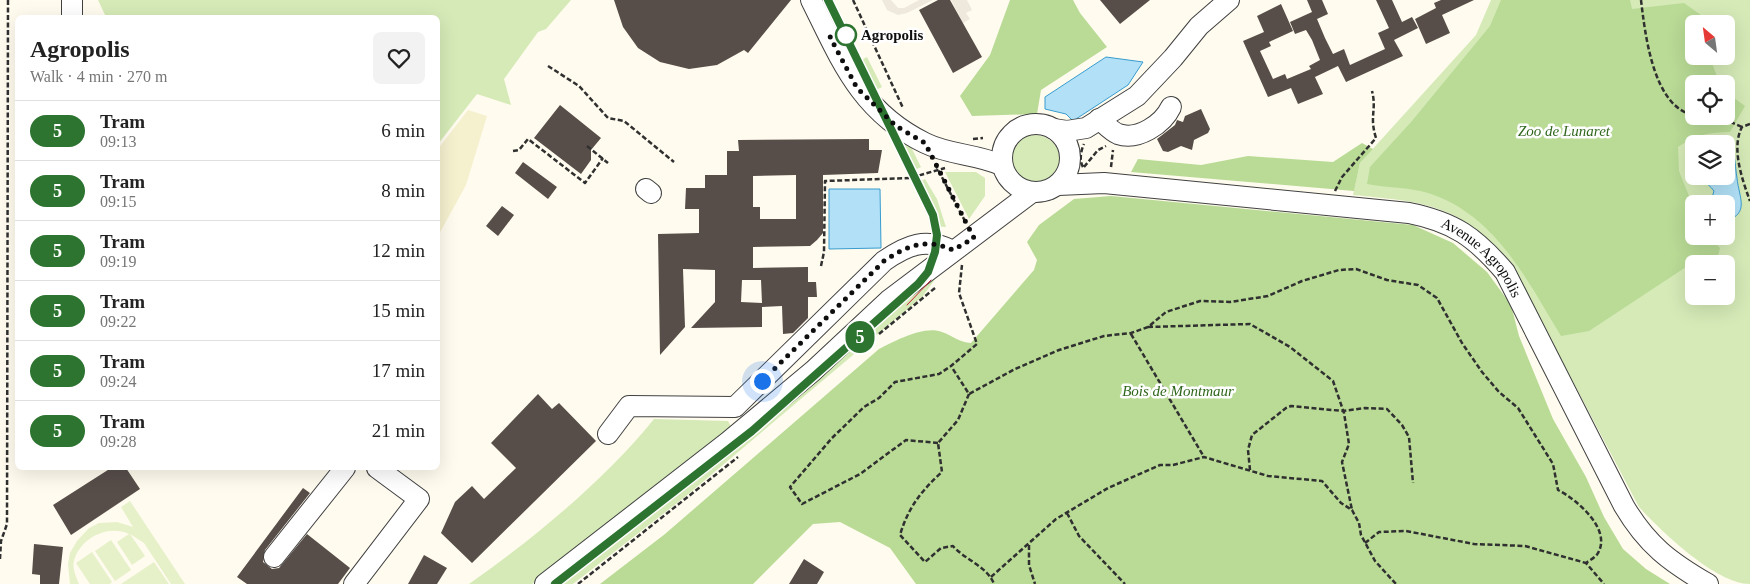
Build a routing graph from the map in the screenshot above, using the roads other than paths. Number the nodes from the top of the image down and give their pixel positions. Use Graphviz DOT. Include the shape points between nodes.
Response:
graph roads {
  1 [pos="72,0"];
  2 [pos="811,0"];
  3 [pos="1229,0"];
  4 [pos="72,15"];
  5 [pos="1171,107"];
  6 [pos="1054,129"];
  7 [pos="1101,130"];
  8 [pos="1010,136"];
  9 [pos="958,153"];
  10 [pos="1081,169"];
  11 [pos="1005,173"];
  12 [pos="1058,185"];
  13 [pos="1031,193"];
  14 [pos="992,224"];
  15 [pos="955,255"];
  16 [pos="608,434"];
  17 [pos="343,470"];
  18 [pos="380,470"];
  19 [pos="274,558"];
  20 [pos="354,584"];
  21 [pos="545,584"];
  22 [pos="1708,584"];
  1 -- 4 [label="street"];
  2 -- 9 [label="street" via="857,88 896,126 925,143"];
  3 -- 7 [label="street" via="1199,26 1168,64"];
  5 -- 7 [label="street" via="1166,119 1136,134"];
  6 -- 7 [label="street" via="1067,132"];
  6 -- 8 [label="street" via="1031,124"];
  6 -- 10 [label="street" via="1065,140"];
  7 -- 10 [label="street"];
  8 -- 9 [label="street" via="984,148"];
  8 -- 11 [label="street" via="1002,151"];
  9 -- 11 [label="street" via="984,158"];
  10 -- 12 [label="street, Avenue Agropolis"];
  10 -- 12 [label="street"];
  10 -- 22 [label="street, Avenue Agropolis" via="1409,212 1427,216 1465,234 1484,247 1504,272 1639,531 1665,557"];
  11 -- 13 [label="street" via="1022,190"];
  11 -- 14 [label="street"];
  12 -- 13 [label="street, Avenue Agropolis"];
  13 -- 14 [label="street"];
  14 -- 15 [label="street"];
  15 -- 16 [label="street" via="939,244 924,244 910,246 884,261 735,406 629,406"];
  15 -- 21 [label="street" via="889,300 813,371 694,470"];
  17 -- 19 [label="street"];
  18 -- 20 [label="street" via="419,499"];
}
